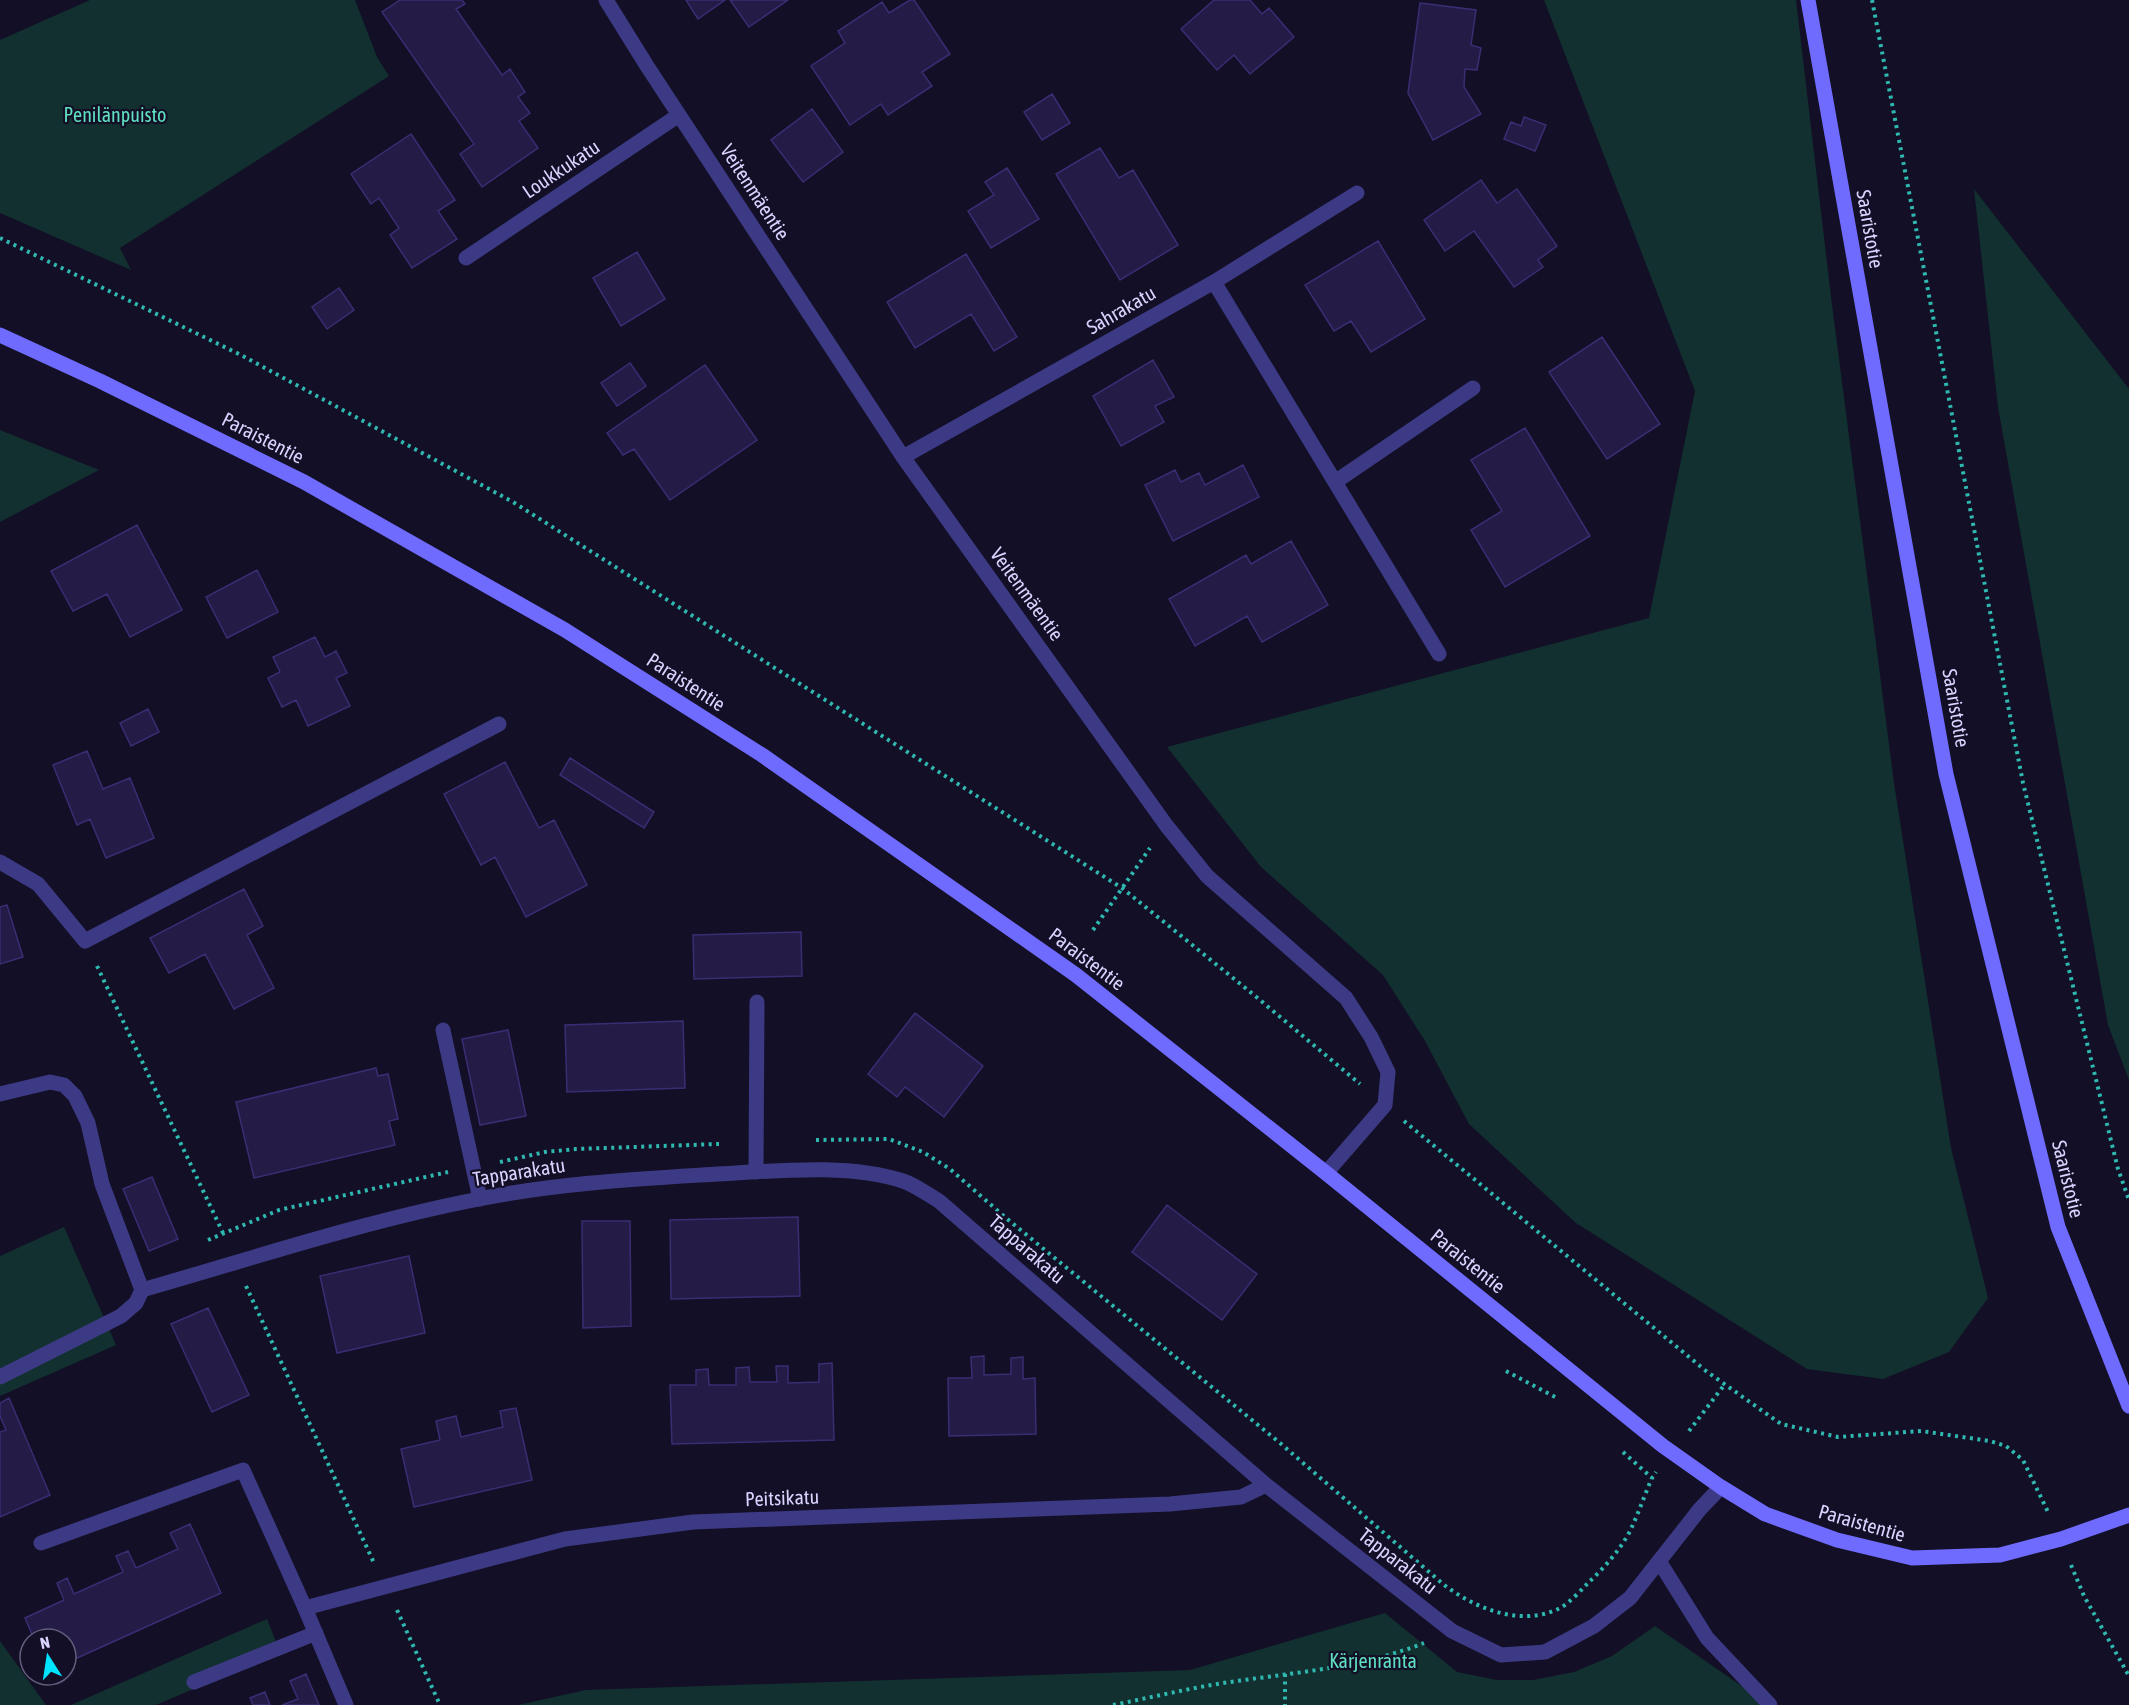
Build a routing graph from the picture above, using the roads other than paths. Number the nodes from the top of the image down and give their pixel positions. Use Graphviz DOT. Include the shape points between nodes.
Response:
graph roads {
  1 [pos="606,0"];
  2 [pos="1808,0"];
  3 [pos="679,115"];
  4 [pos="1357,193"];
  5 [pos="466,258"];
  6 [pos="1214,282"];
  7 [pos="0,335"];
  8 [pos="1473,388"];
  9 [pos="903,457"];
  10 [pos="1335,482"];
  11 [pos="1439,654"];
  12 [pos="499,724"];
  13 [pos="0,861"];
  14 [pos="757,1002"];
  15 [pos="443,1030"];
  16 [pos="0,1094"];
  17 [pos="756,1172"];
  18 [pos="1326,1173"];
  19 [pos="480,1198"];
  20 [pos="142,1290"];
  21 [pos="0,1377"];
  22 [pos="2129,1406"];
  23 [pos="1266,1485"];
  24 [pos="1721,1487"];
  25 [pos="2129,1515"];
  26 [pos="41,1543"];
  27 [pos="1659,1561"];
  28 [pos="305,1608"];
  29 [pos="316,1633"];
  30 [pos="194,1683"];
  31 [pos="346,1705"];
  32 [pos="1770,1705"];
  1 -- 3 [label="street, Veitenmäentie"];
  2 -- 22 [label="main road, Saaristotie" via="1946,774 2058,1227"];
  3 -- 5 [label="street, Loukkukatu"];
  3 -- 9 [label="street, Veitenmäentie"];
  4 -- 6 [label="street, Sahrakatu"];
  6 -- 9 [label="street, Sahrakatu"];
  6 -- 10 [label="street"];
  7 -- 18 [label="main road, Paraistentie" via="304,482 565,630 762,755 1067,969"];
  8 -- 10 [label="street"];
  9 -- 18 [label="street, Veitenmäentie" via="1166,825 1207,876 1346,998 1371,1037 1388,1072 1385,1105"];
  10 -- 11 [label="street"];
  12 -- 13 [label="street" via="85,941 38,884"];
  14 -- 17 [label="street"];
  15 -- 19 [label="street"];
  16 -- 20 [label="street" via="50,1082 64,1085 75,1096 88,1122 102,1184"];
  17 -- 19 [label="street, Tapparakatu" via="550,1187"];
  17 -- 23 [label="street, Tapparakatu" via="855,1170 904,1182 939,1201"];
  18 -- 24 [label="main road, Paraistentie" via="1672,1452"];
  19 -- 20 [label="street, Tapparakatu" via="361,1225"];
  20 -- 21 [label="street" via="136,1303 121,1316"];
  23 -- 27 [label="street, Tapparakatu" via="1452,1631 1501,1655 1545,1652 1594,1626 1630,1598"];
  23 -- 28 [label="street, Peitsikatu" via="1241,1497 1170,1504 682,1523 565,1539"];
  24 -- 25 [label="main road, Paraistentie" via="1765,1514 1836,1540 1912,1558 2000,1554 2061,1539"];
  24 -- 27 [label="street, Tapparakatu"];
  26 -- 28 [label="street" via="243,1470"];
  27 -- 32 [label="street" via="1707,1638"];
  28 -- 29 [label="street"];
  29 -- 30 [label="street"];
  29 -- 31 [label="street"];
}
